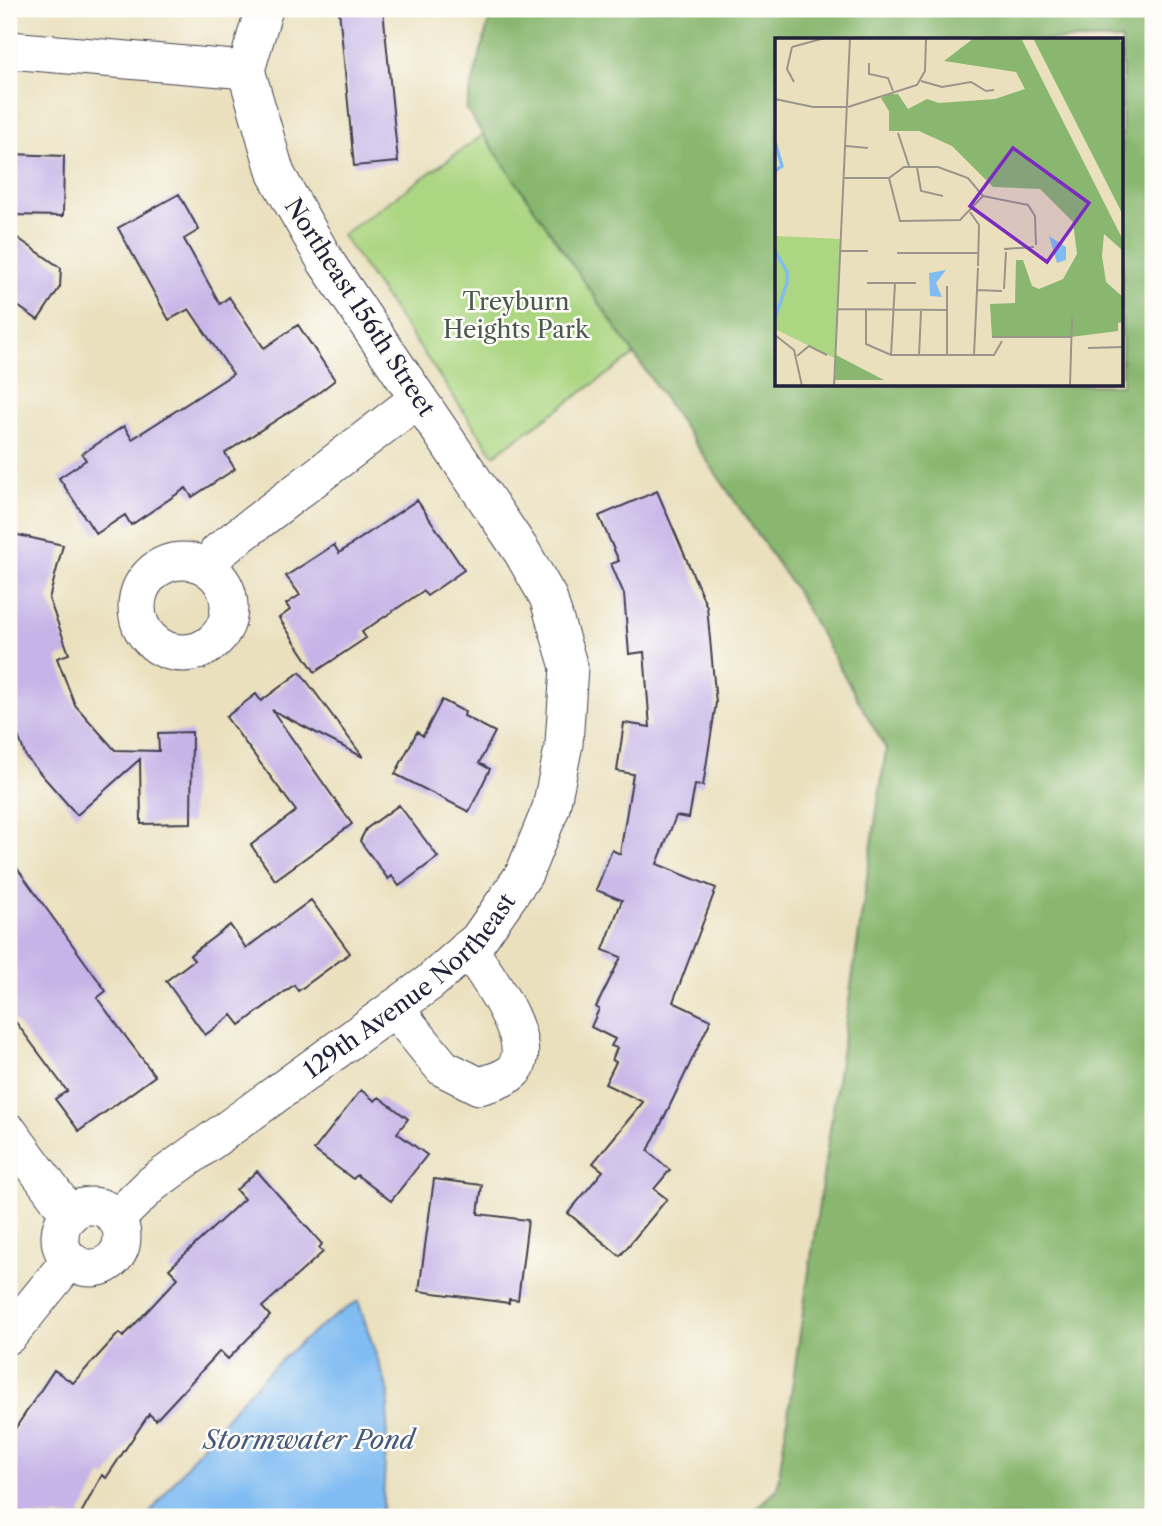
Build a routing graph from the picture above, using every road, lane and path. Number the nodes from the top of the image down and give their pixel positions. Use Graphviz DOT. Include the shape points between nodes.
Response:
graph roads {
  1 [pos="264,9"];
  2 [pos="9,50"];
  3 [pos="246,70"];
  4 [pos="418,399"];
  5 [pos="210,569"];
  6 [pos="569,667"];
  7 [pos="468,948"];
  8 [pos="394,1009"];
  9 [pos="9,1132"];
  10 [pos="71,1214"];
  11 [pos="116,1219"];
  12 [pos="70,1260"];
  13 [pos="9,1335"];
  1 -- 3 [label="street"];
  2 -- 3 [label="street"];
  3 -- 4 [label="street, Northeast 156th Street" via="276,174 326,262"];
  4 -- 5 [label="street" via="218,552"];
  4 -- 6 [label="street, Northeast 156th Street" via="548,597"];
  6 -- 7 [label="street, 129th Avenue Northeast" via="564,744 551,807 524,874"];
  7 -- 8 [label="street, 129th Avenue Northeast"];
  7 -- 8 [label="street" via="507,1008 521,1049 514,1070 480,1086 443,1068"];
  8 -- 11 [label="street, 129th Avenue Northeast" via="152,1184"];
  9 -- 10 [label="street"];
  10 -- 11 [label="street" via="99,1208"];
  10 -- 12 [label="street" via="61,1232"];
  11 -- 12 [label="street" via="122,1238 116,1256 89,1268"];
  12 -- 13 [label="street"];
}
